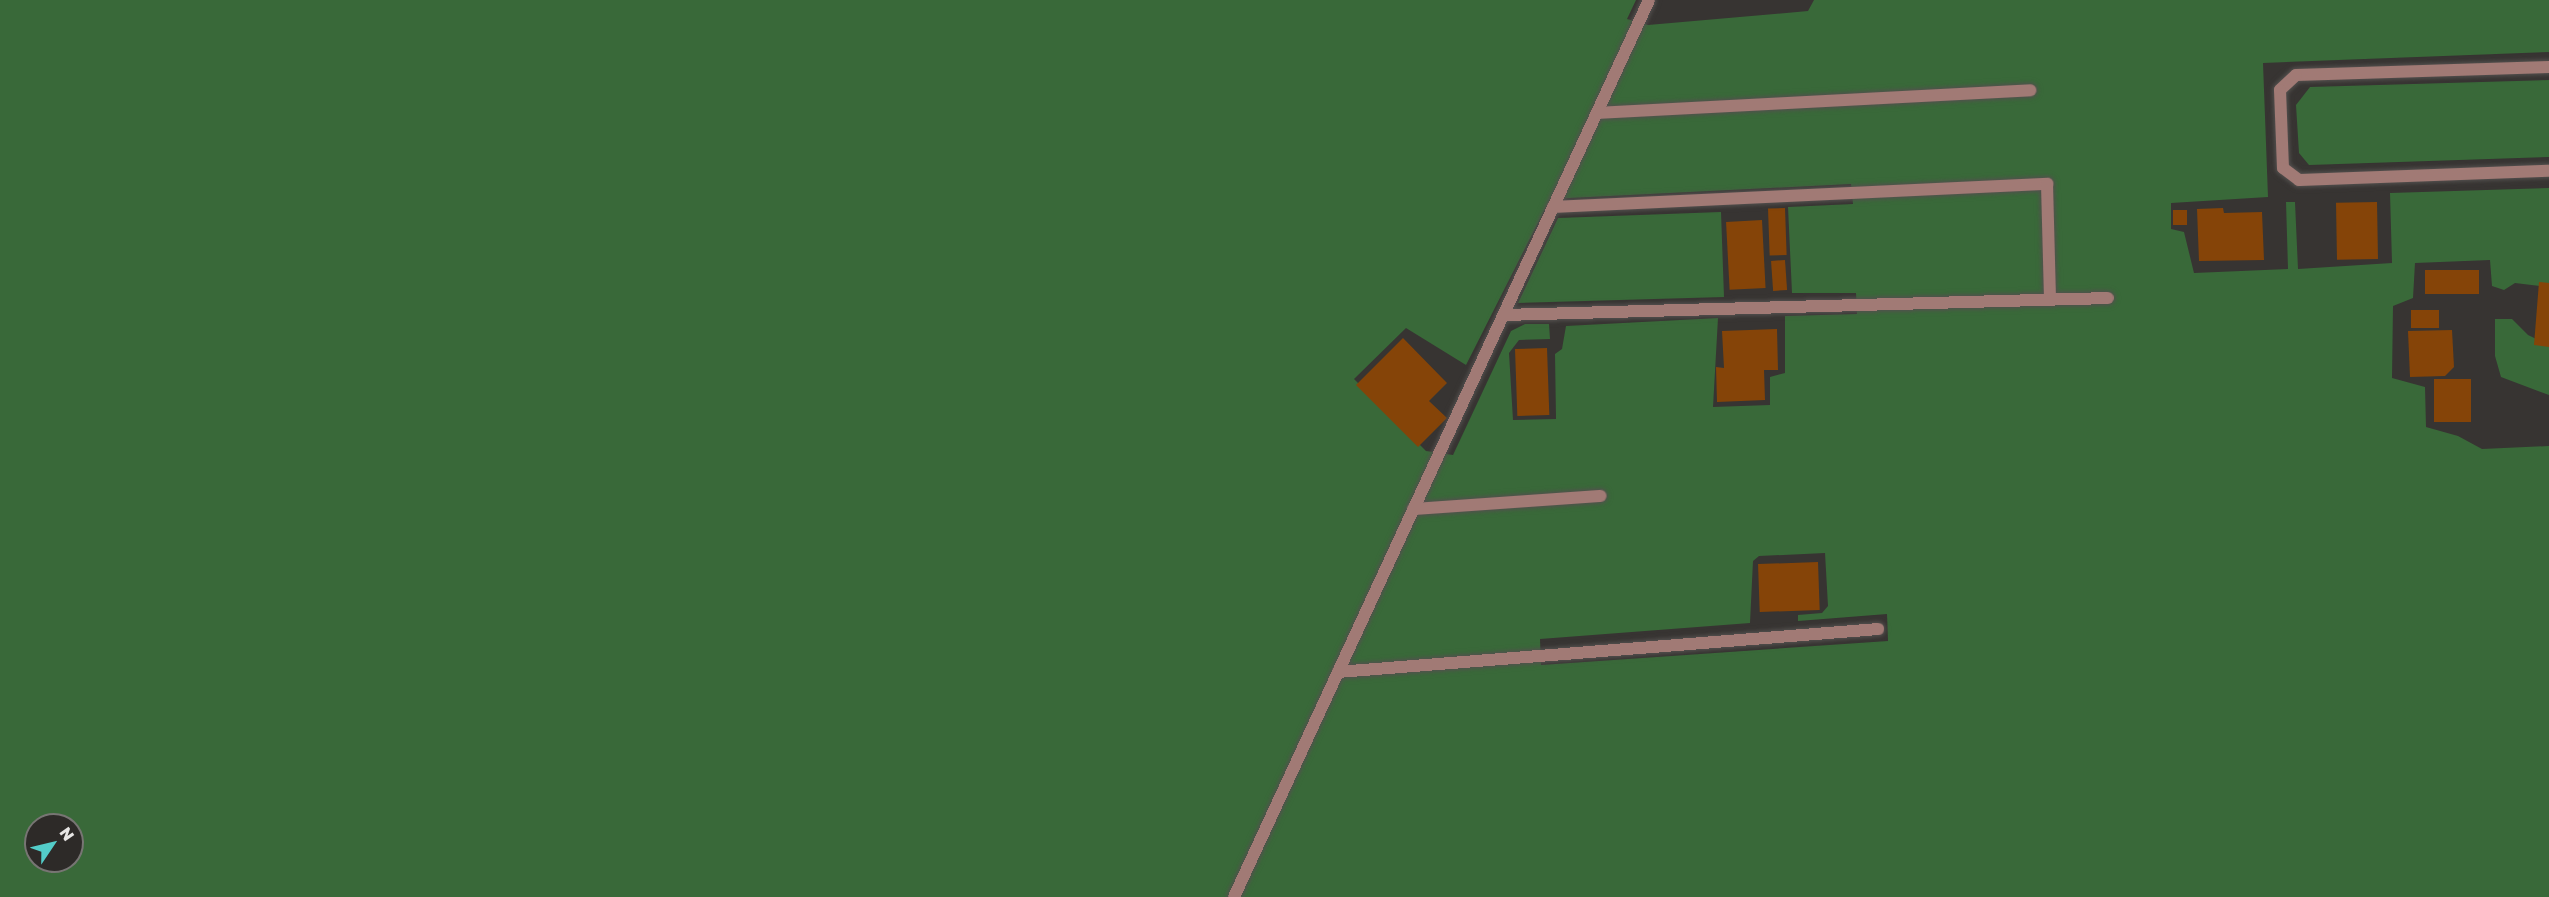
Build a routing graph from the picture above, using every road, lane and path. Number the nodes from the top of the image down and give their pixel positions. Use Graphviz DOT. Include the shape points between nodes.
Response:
graph roads {
  1 [pos="1649,0"];
  2 [pos="2549,67"];
  3 [pos="2030,90"];
  4 [pos="1597,113"];
  5 [pos="2549,171"];
  6 [pos="1553,207"];
  7 [pos="2108,298"];
  8 [pos="2050,300"];
  9 [pos="1504,315"];
  10 [pos="1601,496"];
  11 [pos="1413,509"];
  12 [pos="1878,629"];
  13 [pos="1338,672"];
  14 [pos="1234,897"];
  1 -- 4 [label="lane"];
  2 -- 5 [label="lane" via="2296,75 2280,90 2283,168 2299,180"];
  3 -- 4 [label="lane"];
  4 -- 6 [label="lane"];
  6 -- 8 [label="lane" via="2047,184"];
  6 -- 9 [label="lane"];
  7 -- 8 [label="lane"];
  8 -- 9 [label="lane"];
  9 -- 11 [label="lane"];
  10 -- 11 [label="lane"];
  11 -- 13 [label="lane"];
  12 -- 13 [label="lane"];
  13 -- 14 [label="lane"];
}
